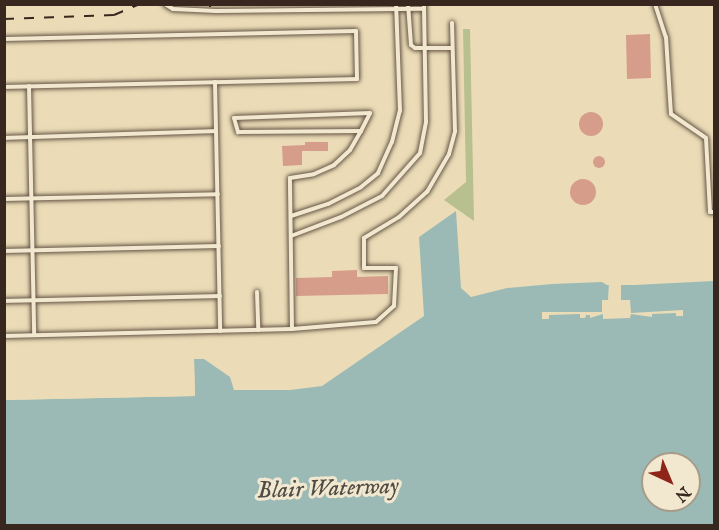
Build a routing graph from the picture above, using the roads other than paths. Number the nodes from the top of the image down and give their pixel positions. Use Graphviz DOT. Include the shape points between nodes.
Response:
graph roads {
  1 [pos="165,4"];
  2 [pos="655,4"];
  3 [pos="396,7"];
  4 [pos="409,7"];
  5 [pos="424,7"];
  6 [pos="452,23"];
  7 [pos="4,39"];
  8 [pos="425,47"];
  9 [pos="452,48"];
  10 [pos="215,82"];
  11 [pos="29,86"];
  12 [pos="4,87"];
  13 [pos="216,131"];
  14 [pos="361,131"];
  15 [pos="30,137"];
  16 [pos="4,138"];
  17 [pos="218,194"];
  18 [pos="32,198"];
  19 [pos="4,199"];
  20 [pos="714,212"];
  21 [pos="291,216"];
  22 [pos="291,236"];
  23 [pos="219,246"];
  24 [pos="33,250"];
  25 [pos="4,251"];
  26 [pos="257,292"];
  27 [pos="220,296"];
  28 [pos="4,301"];
  29 [pos="34,301"];
  30 [pos="292,329"];
  31 [pos="258,330"];
  32 [pos="220,331"];
  33 [pos="34,335"];
  34 [pos="4,336"];
  1 -- 3 [label="lane" via="173,9 216,11"];
  2 -- 20 [label="lane" via="666,37 671,114 706,138 710,212"];
  3 -- 4 [label="lane"];
  3 -- 21 [label="lane" via="400,111 378,172 362,187"];
  4 -- 5 [label="lane"];
  4 -- 8 [label="lane" via="411,45"];
  5 -- 8 [label="lane"];
  6 -- 9 [label="lane"];
  7 -- 10 [label="lane" via="356,31 357,79"];
  8 -- 9 [label="lane"];
  8 -- 22 [label="lane" via="426,122 420,153 382,196"];
  9 -- 30 [label="lane" via="455,131 449,154 427,192 399,217 364,238 364,268 396,268 394,306 376,322"];
  10 -- 11 [label="lane"];
  10 -- 13 [label="lane"];
  11 -- 12 [label="lane"];
  11 -- 15 [label="lane"];
  13 -- 15 [label="lane"];
  13 -- 17 [label="lane"];
  14 -- 14 [label="lane" via="370,113 234,118 238,132"];
  14 -- 21 [label="lane" via="350,150 334,165 290,178"];
  15 -- 16 [label="lane"];
  15 -- 18 [label="lane"];
  17 -- 18 [label="lane"];
  17 -- 23 [label="lane"];
  18 -- 19 [label="lane"];
  18 -- 24 [label="lane"];
  21 -- 22 [label="lane"];
  22 -- 30 [label="lane"];
  23 -- 24 [label="lane"];
  23 -- 27 [label="lane"];
  24 -- 25 [label="lane"];
  24 -- 29 [label="lane"];
  26 -- 31 [label="lane"];
  27 -- 29 [label="lane"];
  27 -- 32 [label="lane"];
  28 -- 29 [label="lane"];
  29 -- 33 [label="lane"];
  30 -- 31 [label="lane"];
  31 -- 32 [label="lane"];
  32 -- 33 [label="lane"];
  33 -- 34 [label="lane"];
}
